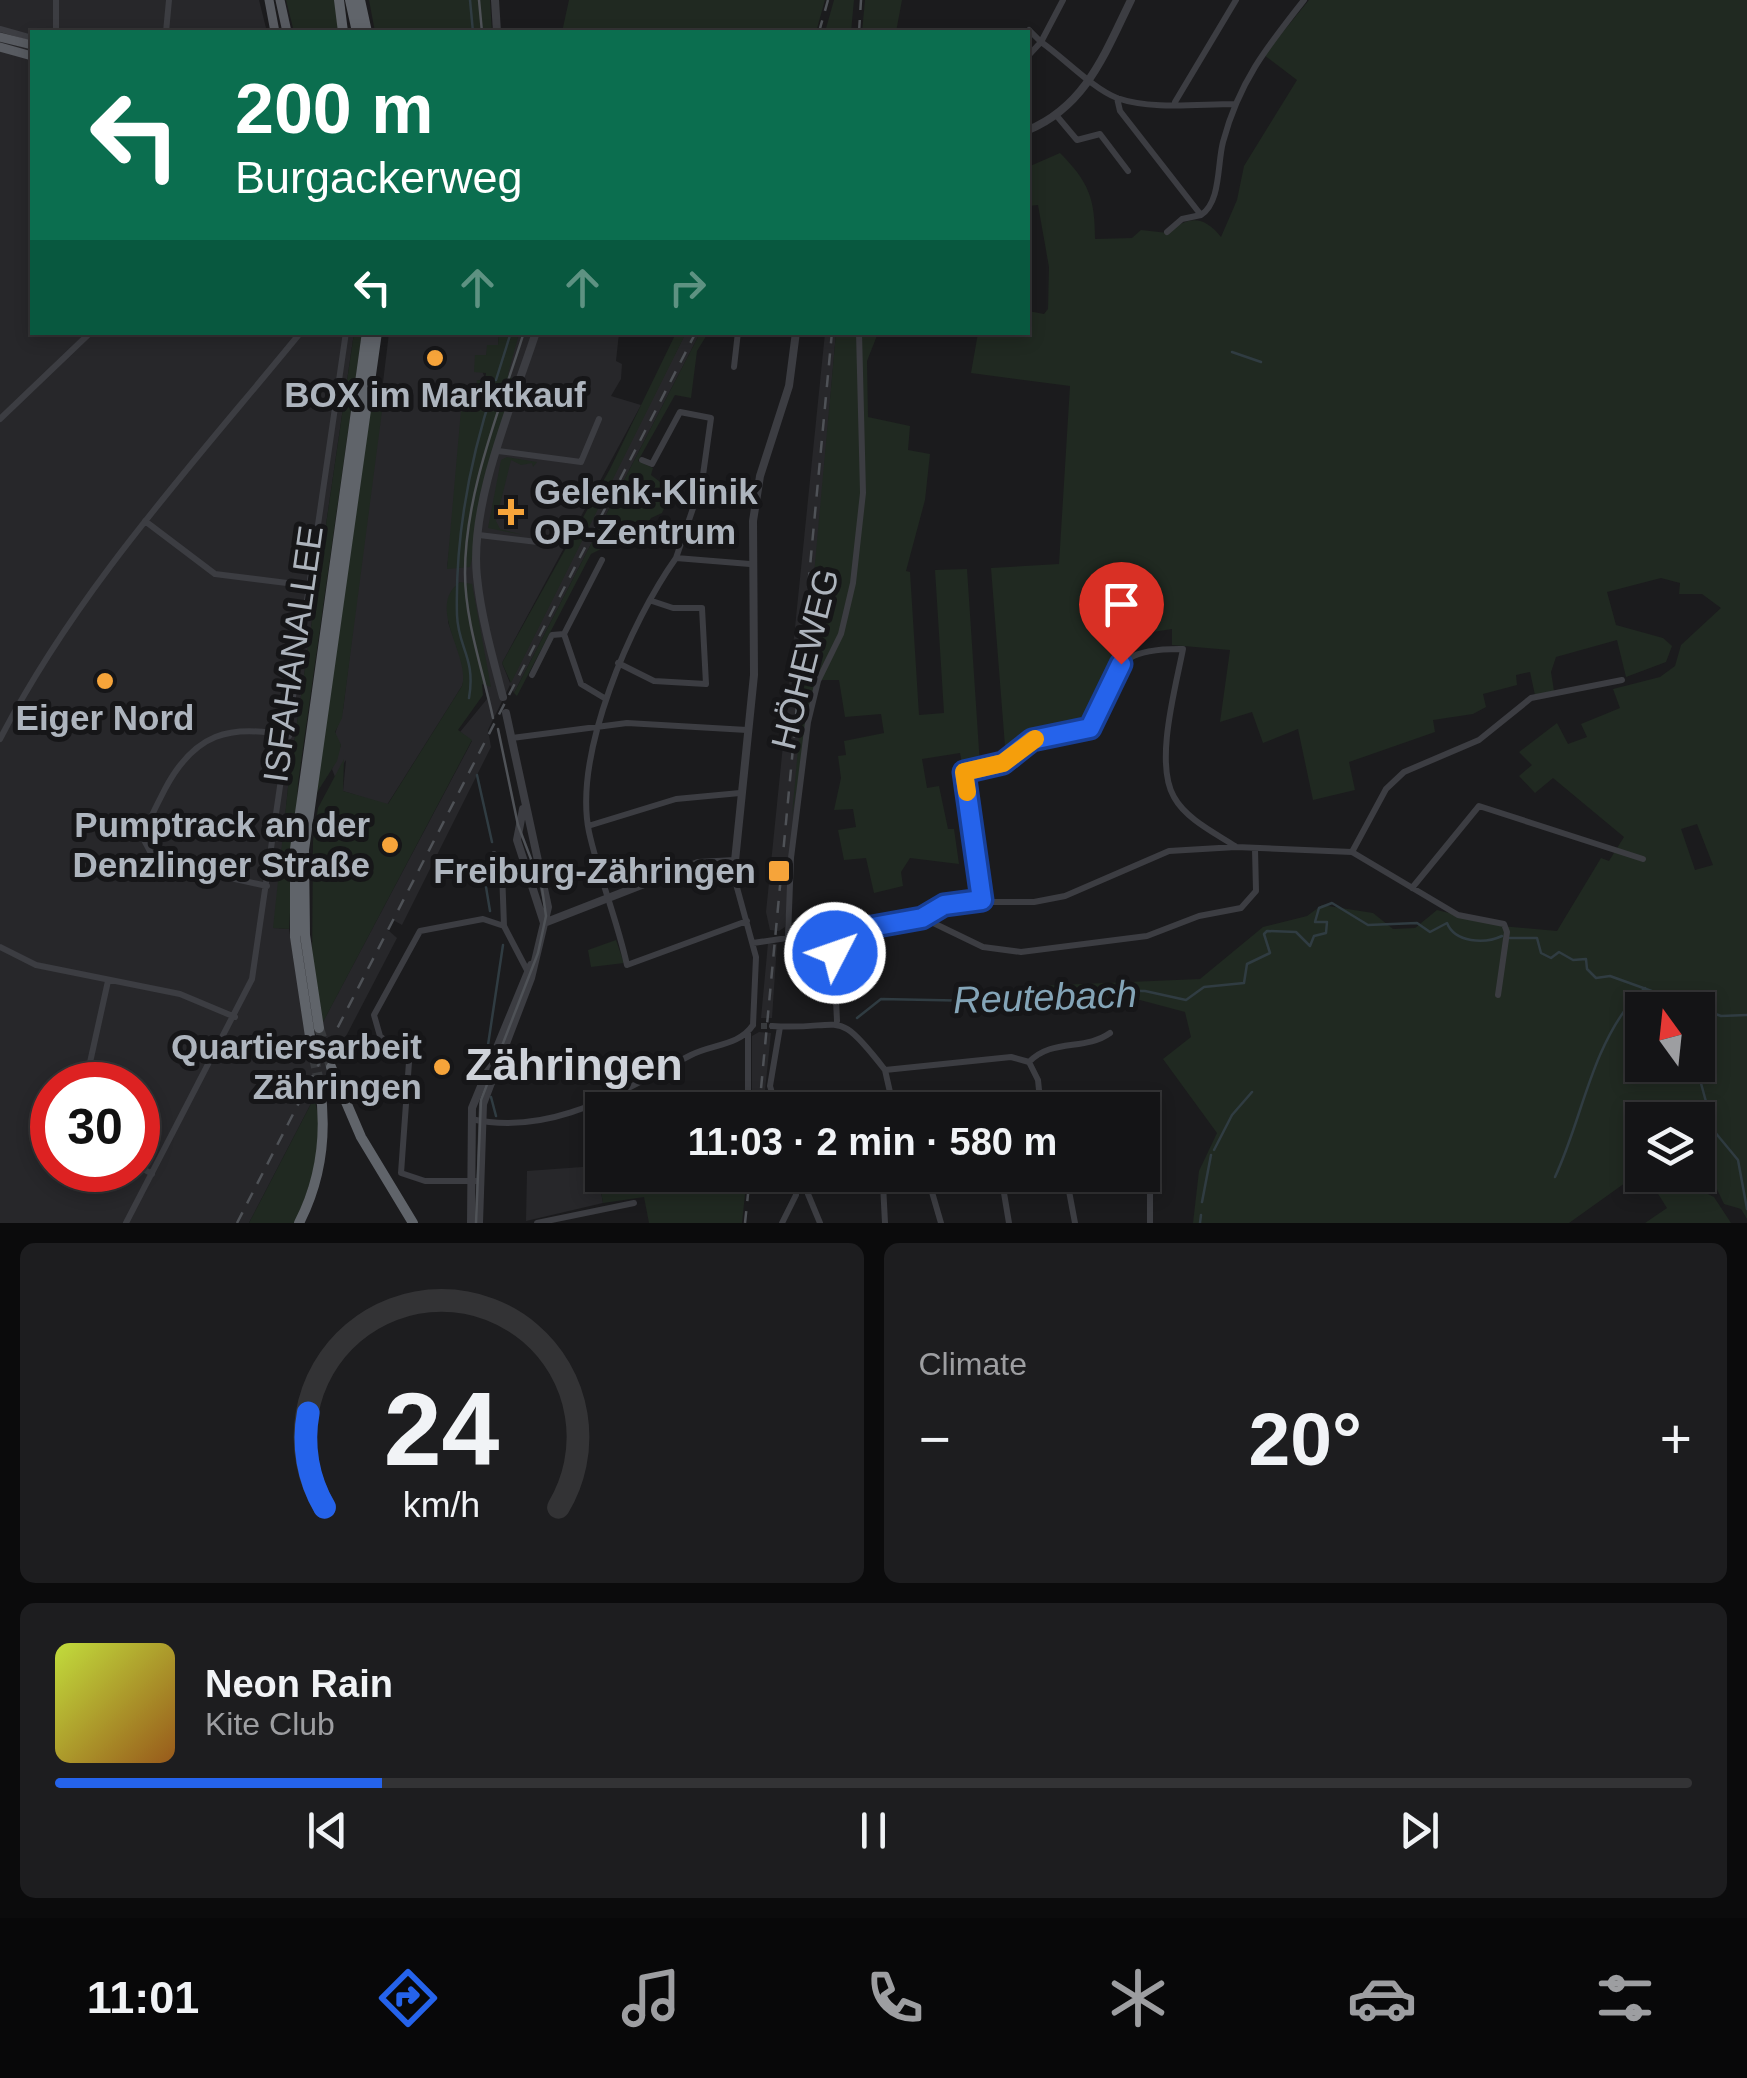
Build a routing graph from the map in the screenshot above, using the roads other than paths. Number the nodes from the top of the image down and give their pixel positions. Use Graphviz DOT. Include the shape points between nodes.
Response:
graph roads {
  1 [pos="56,0"];
  2 [pos="169,0"];
  3 [pos="268,0"];
  4 [pos="280,0"];
  5 [pos="339,0"];
  6 [pos="350,0"];
  7 [pos="360,0"];
  8 [pos="495,0"];
  9 [pos="1064,0"];
  10 [pos="1130,0"];
  11 [pos="1236,0"];
  12 [pos="1304,0"];
  13 [pos="0,28"];
  14 [pos="56,30"];
  15 [pos="166,30"];
  16 [pos="276,30"];
  17 [pos="288,30"];
  18 [pos="343,30"];
  19 [pos="357,30"];
  20 [pos="367,30"];
  21 [pos="498,30"];
  22 [pos="1030,31"];
  23 [pos="0,37"];
  24 [pos="30,37"];
  25 [pos="1041,42"];
  26 [pos="30,45"];
  27 [pos="0,48"];
  28 [pos="1030,54"];
  29 [pos="30,56"];
  30 [pos="1091,80"];
  31 [pos="1117,98"];
  32 [pos="1174,104"];
  33 [pos="1234,104"];
  34 [pos="1055,116"];
  35 [pos="1030,129"];
  36 [pos="1128,171"];
  37 [pos="1200,215"];
  38 [pos="1167,232"];
  39 [pos="88,335"];
  40 [pos="299,335"];
  41 [pos="346,335"];
  42 [pos="367,335"];
  43 [pos="377,335"];
  44 [pos="535,335"];
  45 [pos="738,335"];
  46 [pos="796,335"];
  47 [pos="859,335"];
  48 [pos="734,367"];
  49 [pos="0,419"];
  50 [pos="599,419"];
  51 [pos="498,451"];
  52 [pos="642,460"];
  53 [pos="146,521"];
  54 [pos="479,535"];
  55 [pos="554,544"];
  56 [pos="676,558"];
  57 [pos="602,560"];
  58 [pos="750,564"];
  59 [pos="311,586"];
  60 [pos="652,601"];
  61 [pos="564,634"];
  62 [pos="618,663"];
  63 [pos="532,675"];
  64 [pos="1622,680"];
  65 [pos="503,697"];
  66 [pos="606,699"];
  67 [pos="506,712"];
  68 [pos="600,725"];
  69 [pos="747,730"];
  70 [pos="288,736"];
  71 [pos="512,738"];
  72 [pos="0,740"];
  73 [pos="740,793"];
  74 [pos="524,806"];
  75 [pos="588,826"];
  76 [pos="516,835"];
  77 [pos="531,838"];
  78 [pos="1236,847"];
  79 [pos="1255,850"];
  80 [pos="1352,852"];
  81 [pos="494,854"];
  82 [pos="1642,859"];
  83 [pos="735,861"];
  84 [pos="266,886"];
  85 [pos="1412,888"];
  86 [pos="610,900"];
  87 [pos="982,900"];
  88 [pos="922,918"];
  89 [pos="746,920"];
  90 [pos="544,923"];
  91 [pos="504,926"];
  92 [pos="833,934"];
  93 [pos="788,936"];
  94 [pos="753,943"];
  95 [pos="0,948"];
  96 [pos="876,966"];
  97 [pos="837,970"];
  98 [pos="529,974"];
  99 [pos="108,981"];
  100 [pos="1498,995"];
  101 [pos="235,1017"];
  102 [pos="837,1022"];
  103 [pos="319,1028"];
  104 [pos="754,1028"];
  105 [pos="1110,1034"];
  106 [pos="312,1043"];
  107 [pos="91,1062"];
  108 [pos="1029,1062"];
  109 [pos="331,1067"];
  110 [pos="886,1070"];
  111 [pos="320,1088"];
  112 [pos="749,1092"];
  113 [pos="772,1092"];
  114 [pos="890,1092"];
  115 [pos="1040,1092"];
  116 [pos="471,1119"];
  117 [pos="483,1122"];
  118 [pos="160,1159"];
  119 [pos="469,1181"];
  120 [pos="481,1181"];
  121 [pos="142,1192"];
  122 [pos="796,1192"];
  123 [pos="883,1192"];
  124 [pos="933,1192"];
  125 [pos="1004,1192"];
  126 [pos="1069,1192"];
  127 [pos="1150,1192"];
  128 [pos="808,1194"];
  129 [pos="634,1203"];
  130 [pos="580,1212"];
  131 [pos="126,1223"];
  132 [pos="299,1223"];
  133 [pos="412,1223"];
  134 [pos="470,1223"];
  135 [pos="480,1223"];
  136 [pos="537,1223"];
  137 [pos="582,1223"];
  138 [pos="782,1223"];
  139 [pos="820,1223"];
  140 [pos="884,1223"];
  141 [pos="941,1223"];
  142 [pos="1009,1223"];
  143 [pos="1075,1223"];
  144 [pos="1150,1223"];
  1 -- 14 [label="street"];
  2 -- 15 [label="street"];
  3 -- 16 [label="main road"];
  4 -- 17 [label="main road"];
  5 -- 18 [label="highway"];
  6 -- 19 [label="highway"];
  7 -- 20 [label="highway"];
  8 -- 21 [label="street"];
  9 -- 25 [label="street"];
  10 -- 30 [label="street"];
  11 -- 32 [label="street"];
  12 -- 33 [label="street" via="1243,80"];
  13 -- 24 [label="street"];
  22 -- 25 [label="street"];
  23 -- 26 [label="main road"];
  25 -- 28 [label="street"];
  25 -- 30 [label="street"];
  27 -- 29 [label="main road"];
  30 -- 31 [label="street"];
  30 -- 34 [label="street"];
  31 -- 32 [label="street"];
  31 -- 37 [label="street" via="1120,111"];
  32 -- 33 [label="street"];
  33 -- 37 [label="street" via="1212,203"];
  34 -- 35 [label="street"];
  34 -- 36 [label="street" via="1077,140 1100,134"];
  37 -- 38 [label="street"];
  39 -- 49 [label="street"];
  40 -- 53 [label="street"];
  41 -- 59 [label="street"];
  42 -- 106 [label="highway, ISFAHANALLEE" via="295,849 295,937"];
  43 -- 103 [label="highway, ISFAHANALLEE" via="304,850 304,935"];
  44 -- 51 [label="street"];
  45 -- 48 [label="street"];
  46 -- 58 [label="street" via="784,409 760,476"];
  47 -- 93 [label="street, HÖHEWEG" via="863,493 854,583 808,722 790,858"];
  50 -- 51 [label="street" via="582,462"];
  51 -- 54 [label="street"];
  52 -- 56 [label="street" via="652,464 680,412 711,418 702,482"];
  53 -- 59 [label="street" via="215,574"];
  53 -- 72 [label="street" via="73,618"];
  54 -- 55 [label="street"];
  54 -- 65 [label="street" via="478,580"];
  56 -- 58 [label="street"];
  56 -- 60 [label="street"];
  57 -- 61 [label="street"];
  58 -- 69 [label="street" via="754,675"];
  59 -- 70 [label="street"];
  60 -- 62 [label="street"];
  60 -- 62 [label="street" via="702,608 706,684 654,682"];
  61 -- 63 [label="street" via="552,634"];
  61 -- 66 [label="street" via="580,684"];
  62 -- 66 [label="street"];
  64 -- 80 [label="street" via="1531,698 1479,740 1404,772 1386,789"];
  66 -- 68 [label="street"];
  67 -- 71 [label="street"];
  68 -- 69 [label="street"];
  68 -- 71 [label="street"];
  68 -- 75 [label="street"];
  69 -- 73 [label="street"];
  70 -- 84 [label="street"];
  70 -- 84 [label="street" via="241,730 202,743 177,768 144,840 152,855 165,860"];
  71 -- 74 [label="street"];
  73 -- 75 [label="street" via="676,800"];
  73 -- 83 [label="street"];
  74 -- 76 [label="street"];
  74 -- 77 [label="street"];
  75 -- 86 [label="street"];
  76 -- 77 [label="street" via="522,831"];
  76 -- 90 [label="street"];
  77 -- 90 [label="street" via="546,886"];
  78 -- 79 [label="street"];
  78 -- 87 [label="street" via="1169,850 1065,896"];
  78 -- 87 [label="street" via="1185,812 1170,790 1169,728 1183,649 1153,650 1125,659 1090,728 1032,740 1003,763 964,772"];
  79 -- 80 [label="street"];
  79 -- 88 [label="street" via="1256,891 1242,908 1147,936 1008,953"];
  80 -- 85 [label="street"];
  81 -- 91 [label="street" via="502,871"];
  82 -- 85 [label="street" via="1479,806"];
  83 -- 86 [label="street" via="698,863"];
  83 -- 89 [label="street"];
  84 -- 101 [label="street" via="252,979"];
  85 -- 100 [label="street" via="1506,932"];
  86 -- 89 [label="street" via="627,965"];
  86 -- 90 [label="street"];
  87 -- 88 [label="street" via="944,905"];
  88 -- 92 [label="street"];
  89 -- 94 [label="street"];
  90 -- 98 [label="street"];
  91 -- 98 [label="street"];
  91 -- 119 [label="street" via="483,919 420,931 374,1015 380,1036 410,1062 401,1173 425,1181"];
  92 -- 93 [label="street"];
  92 -- 97 [label="street"];
  93 -- 94 [label="street"];
  94 -- 104 [label="street"];
  95 -- 99 [label="street" via="36,966"];
  96 -- 97 [label="street"];
  97 -- 102 [label="street"];
  98 -- 116 [label="street"];
  98 -- 117 [label="street" via="485,1098"];
  99 -- 101 [label="street" via="180,994"];
  99 -- 107 [label="street"];
  101 -- 118 [label="street"];
  102 -- 110 [label="street"];
  102 -- 113 [label="street" via="776,1027"];
  104 -- 112 [label="street"];
  104 -- 117 [label="street" via="596,1106"];
  105 -- 108 [label="street" via="1049,1047"];
  108 -- 110 [label="street" via="1011,1057"];
  108 -- 115 [label="street"];
  109 -- 133 [label="highway" via="361,1137"];
  110 -- 114 [label="street"];
  111 -- 132 [label="highway" via="320,1162"];
  116 -- 117 [label="street"];
  116 -- 119 [label="street"];
  117 -- 120 [label="street"];
  119 -- 120 [label="street"];
  119 -- 134 [label="street"];
  120 -- 135 [label="street"];
  121 -- 131 [label="street"];
  122 -- 138 [label="street"];
  123 -- 140 [label="street"];
  124 -- 141 [label="street"];
  125 -- 142 [label="street"];
  126 -- 143 [label="street"];
  127 -- 144 [label="street"];
  128 -- 139 [label="street"];
  129 -- 130 [label="street"];
  130 -- 136 [label="street"];
  130 -- 137 [label="street"];
}
